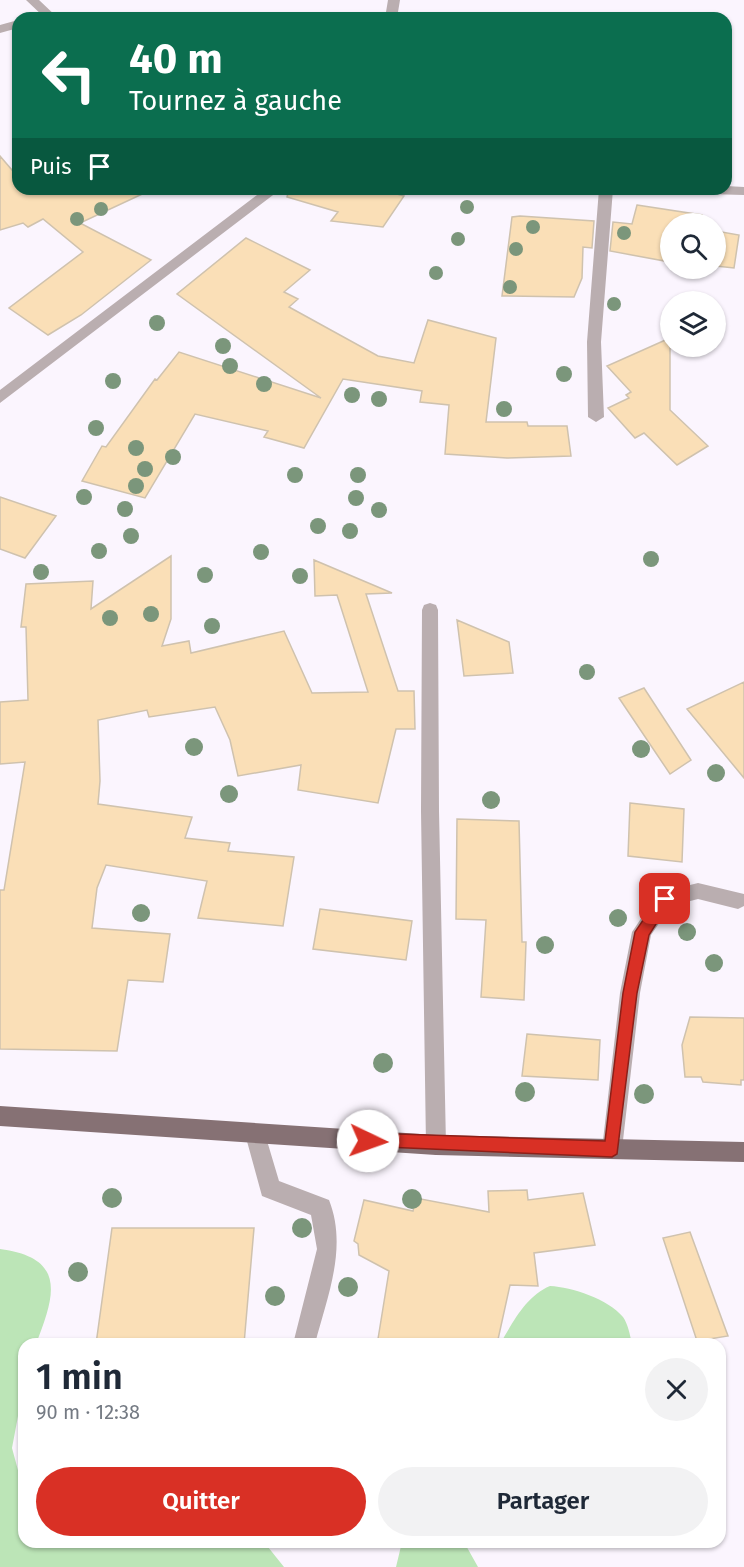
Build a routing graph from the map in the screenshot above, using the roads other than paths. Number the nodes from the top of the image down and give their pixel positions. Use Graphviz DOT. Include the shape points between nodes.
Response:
graph roads {
  1 [pos="32,0"];
  2 [pos="42,12"];
  3 [pos="266,195"];
  4 [pos="606,195"];
  5 [pos="0,398"];
  6 [pos="596,417"];
  7 [pos="430,610"];
  8 [pos="738,900"];
  9 [pos="0,1116"];
  10 [pos="255,1134"];
  11 [pos="436,1145"];
  12 [pos="612,1149"];
  13 [pos="744,1152"];
  14 [pos="306,1338"];
  1 -- 2 [label="street"];
  3 -- 5 [label="street"];
  4 -- 6 [label="street" via="594,342"];
  7 -- 11 [label="street"];
  8 -- 12 [label="street" via="698,891 665,899 642,932 630,993"];
  9 -- 10 [label="main road"];
  10 -- 11 [label="main road"];
  10 -- 14 [label="street" via="270,1188 321,1208 328,1249"];
  11 -- 12 [label="main road"];
  12 -- 13 [label="main road"];
}
